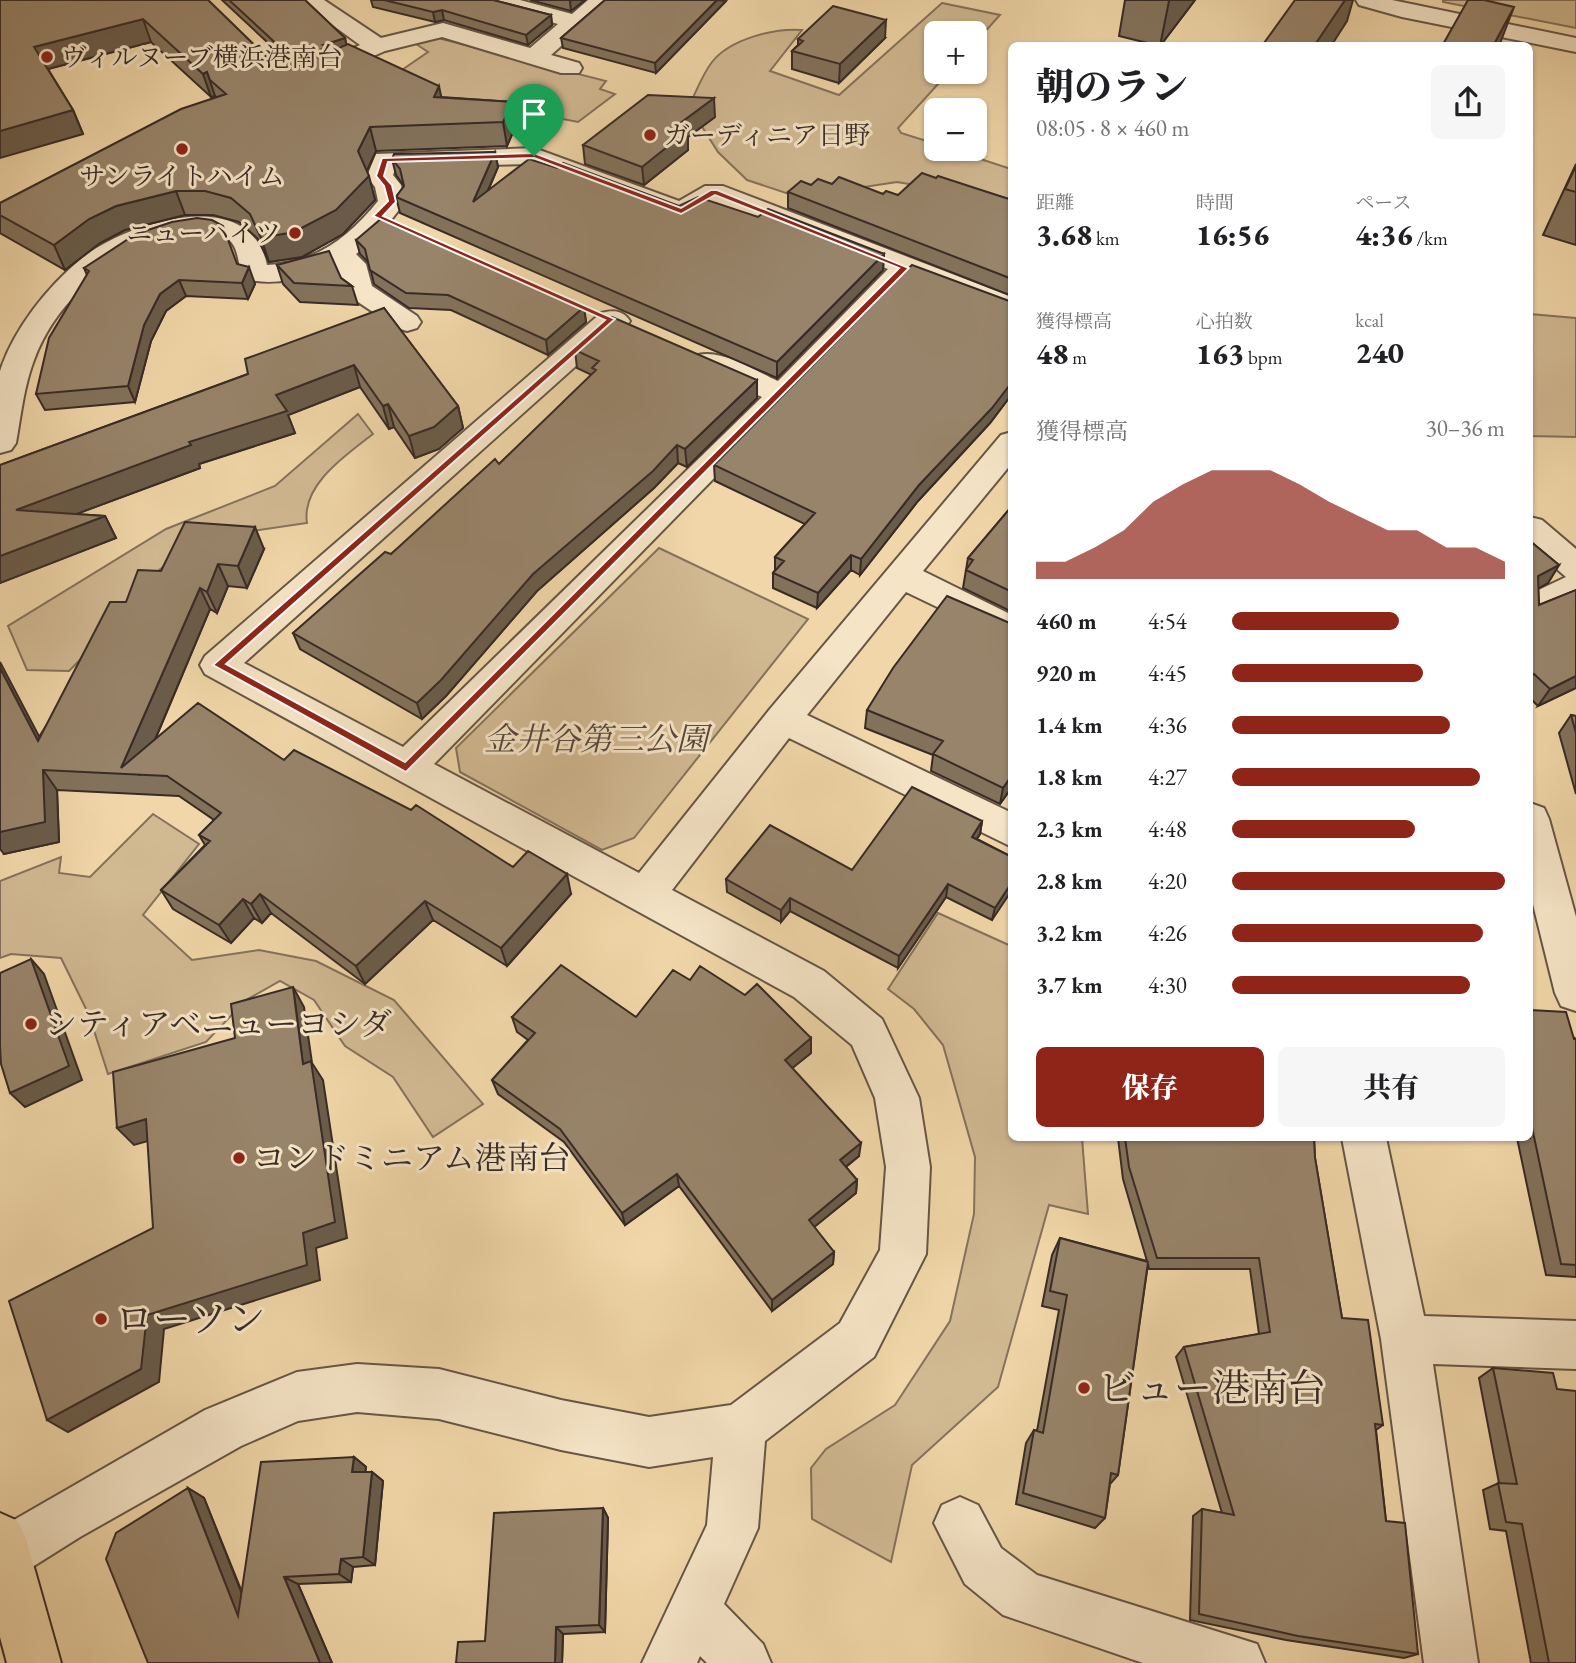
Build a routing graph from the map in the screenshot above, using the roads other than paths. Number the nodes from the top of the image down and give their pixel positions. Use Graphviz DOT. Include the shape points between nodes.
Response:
graph roads {
  1 [pos="309,0"];
  2 [pos="494,0"];
  3 [pos="602,0"];
  4 [pos="1367,0"];
  5 [pos="1420,7"];
  6 [pos="576,22"];
  7 [pos="1576,45"];
  8 [pos="377,46"];
  9 [pos="535,56"];
  10 [pos="570,68"];
  11 [pos="294,84"];
  12 [pos="337,253"];
  13 [pos="904,268"];
  14 [pos="1008,306"];
  15 [pos="407,321"];
  16 [pos="647,335"];
  17 [pos="684,351"];
  18 [pos="782,394"];
  19 [pos="0,443"];
  20 [pos="1008,451"];
  21 [pos="1533,531"];
  22 [pos="1576,568"];
  23 [pos="901,575"];
  24 [pos="1576,586"];
  25 [pos="1533,607"];
  26 [pos="1008,628"];
  27 [pos="783,719"];
  28 [pos="406,768"];
  29 [pos="1008,829"];
  30 [pos="1533,830"];
  31 [pos="645,895"];
  32 [pos="1576,993"];
  33 [pos="1365,1141"];
  34 [pos="1405,1339"];
  35 [pos="1576,1345"];
  36 [pos="741,1428"];
  37 [pos="960,1523"];
  38 [pos="2,1551"];
  39 [pos="694,1611"];
  40 [pos="34,1663"];
  41 [pos="669,1663"];
  42 [pos="744,1663"];
  43 [pos="1238,1663"];
  44 [pos="1451,1663"];
  1 -- 8 [label="street"];
  2 -- 6 [label="street"];
  3 -- 6 [label="street"];
  4 -- 5 [label="street"];
  5 -- 7 [label="street"];
  6 -- 9 [label="street"];
  8 -- 9 [label="street" via="443,30"];
  8 -- 11 [label="street"];
  9 -- 10 [label="street"];
  12 -- 13 [label="street" via="390,222 392,202 380,176 385,160 534,156 681,211 714,192"];
  12 -- 15 [label="street" via="352,264 359,290"];
  12 -- 19 [label="street" via="284,275 255,273 255,256 248,240 222,225 198,223 166,230 97,260 46,316 19,359"];
  13 -- 14 [label="street"];
  13 -- 18 [label="street"];
  16 -- 28 [label="street" via="598,314 218,665"];
  17 -- 18 [label="street"];
  18 -- 28 [label="street"];
  20 -- 23 [label="street"];
  21 -- 22 [label="street"];
  23 -- 26 [label="street"];
  23 -- 27 [label="street"];
  24 -- 25 [label="street"];
  27 -- 29 [label="street"];
  27 -- 31 [label="street"];
  28 -- 31 [label="street"];
  30 -- 32 [label="street"];
  31 -- 36 [label="street" via="809,984 867,1032 897,1098 908,1167 904,1254 857,1340"];
  33 -- 34 [label="street"];
  34 -- 35 [label="street"];
  34 -- 44 [label="street"];
  36 -- 38 [label="street" via="649,1442 439,1394 357,1388 297,1397 223,1428"];
  36 -- 39 [label="street" via="732,1528"];
  37 -- 43 [label="street" via="983,1566 1022,1596 1206,1657"];
  38 -- 40 [label="main road"];
  39 -- 41 [label="street"];
  39 -- 42 [label="street"];
}
